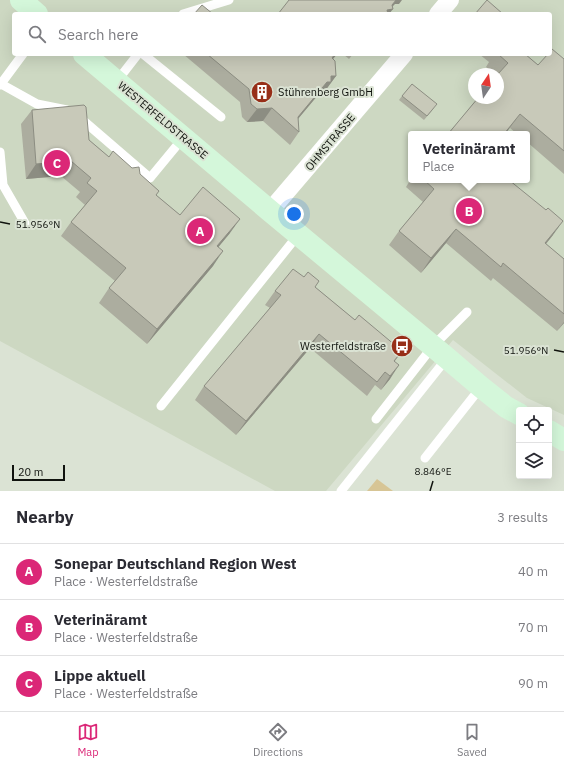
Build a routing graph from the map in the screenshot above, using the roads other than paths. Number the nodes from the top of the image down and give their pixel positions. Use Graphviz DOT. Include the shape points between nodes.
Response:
graph roads {
  1 [pos="229,0"];
  2 [pos="450,0"];
  3 [pos="190,12"];
  4 [pos="440,12"];
  5 [pos="21,56"];
  6 [pos="86,56"];
  7 [pos="136,56"];
  8 [pos="145,56"];
  9 [pos="402,56"];
  10 [pos="117,81"];
  11 [pos="0,84"];
  12 [pos="221,117"];
  13 [pos="184,137"];
  14 [pos="0,152"];
  15 [pos="270,211"];
  16 [pos="26,225"];
  17 [pos="298,234"];
  18 [pos="467,312"];
  19 [pos="440,352"];
  20 [pos="481,387"];
  21 [pos="161,406"];
  22 [pos="516,412"];
  23 [pos="376,419"];
  24 [pos="552,433"];
  25 [pos="564,440"];
  26 [pos="425,458"];
  27 [pos="341,491"];
  1 -- 3 [label="lane"];
  2 -- 4 [label="street"];
  5 -- 11 [label="lane"];
  6 -- 10 [label="street, WESTERFELDSTRASSE"];
  7 -- 10 [label="lane"];
  8 -- 12 [label="lane"];
  9 -- 15 [label="street, OHMSTRASSE"];
  10 -- 13 [label="street, WESTERFELDSTRASSE"];
  11 -- 13 [label="lane" via="37,104 72,110 150,178"];
  13 -- 15 [label="street, WESTERFELDSTRASSE"];
  14 -- 16 [label="lane" via="3,185"];
  15 -- 17 [label="street, WESTERFELDSTRASSE"];
  17 -- 19 [label="street, WESTERFELDSTRASSE"];
  17 -- 21 [label="lane"];
  18 -- 19 [label="lane"];
  19 -- 20 [label="street, WESTERFELDSTRASSE"];
  19 -- 23 [label="lane"];
  19 -- 27 [label="lane"];
  20 -- 22 [label="street, WESTERFELDSTRASSE"];
  20 -- 26 [label="lane"];
  24 -- 25 [label="street"];
}
